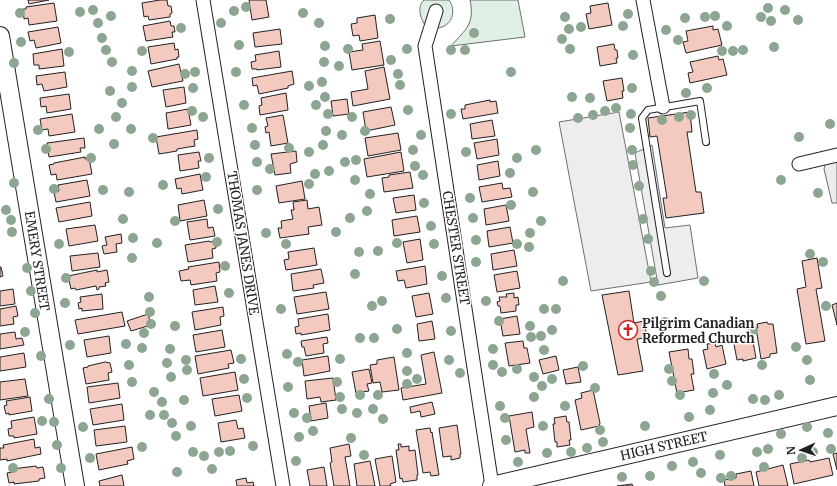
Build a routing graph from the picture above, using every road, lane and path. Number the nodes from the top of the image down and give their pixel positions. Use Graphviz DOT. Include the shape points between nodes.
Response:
graph roads {
  1 [pos="203,0"];
  2 [pos="643,0"];
  3 [pos="436,12"];
  4 [pos="0,36"];
  5 [pos="663,107"];
  6 [pos="706,142"];
  7 [pos="837,155"];
  8 [pos="799,164"];
  9 [pos="667,273"];
  10 [pos="837,406"];
  11 [pos="75,486"];
  12 [pos="284,486"];
  13 [pos="492,486"];
  1 -- 12 [label="street, THOMAS JANES DRIVE"];
  2 -- 5 [label="street"];
  3 -- 13 [label="street, CHESTER STREET" via="425,46"];
  4 -- 11 [label="street, EMERY STREET"];
  5 -- 6 [label="lane" via="700,101"];
  5 -- 9 [label="lane" via="648,110 642,118"];
  7 -- 8 [label="street"];
  10 -- 13 [label="street, HIGH STREET"];
}
